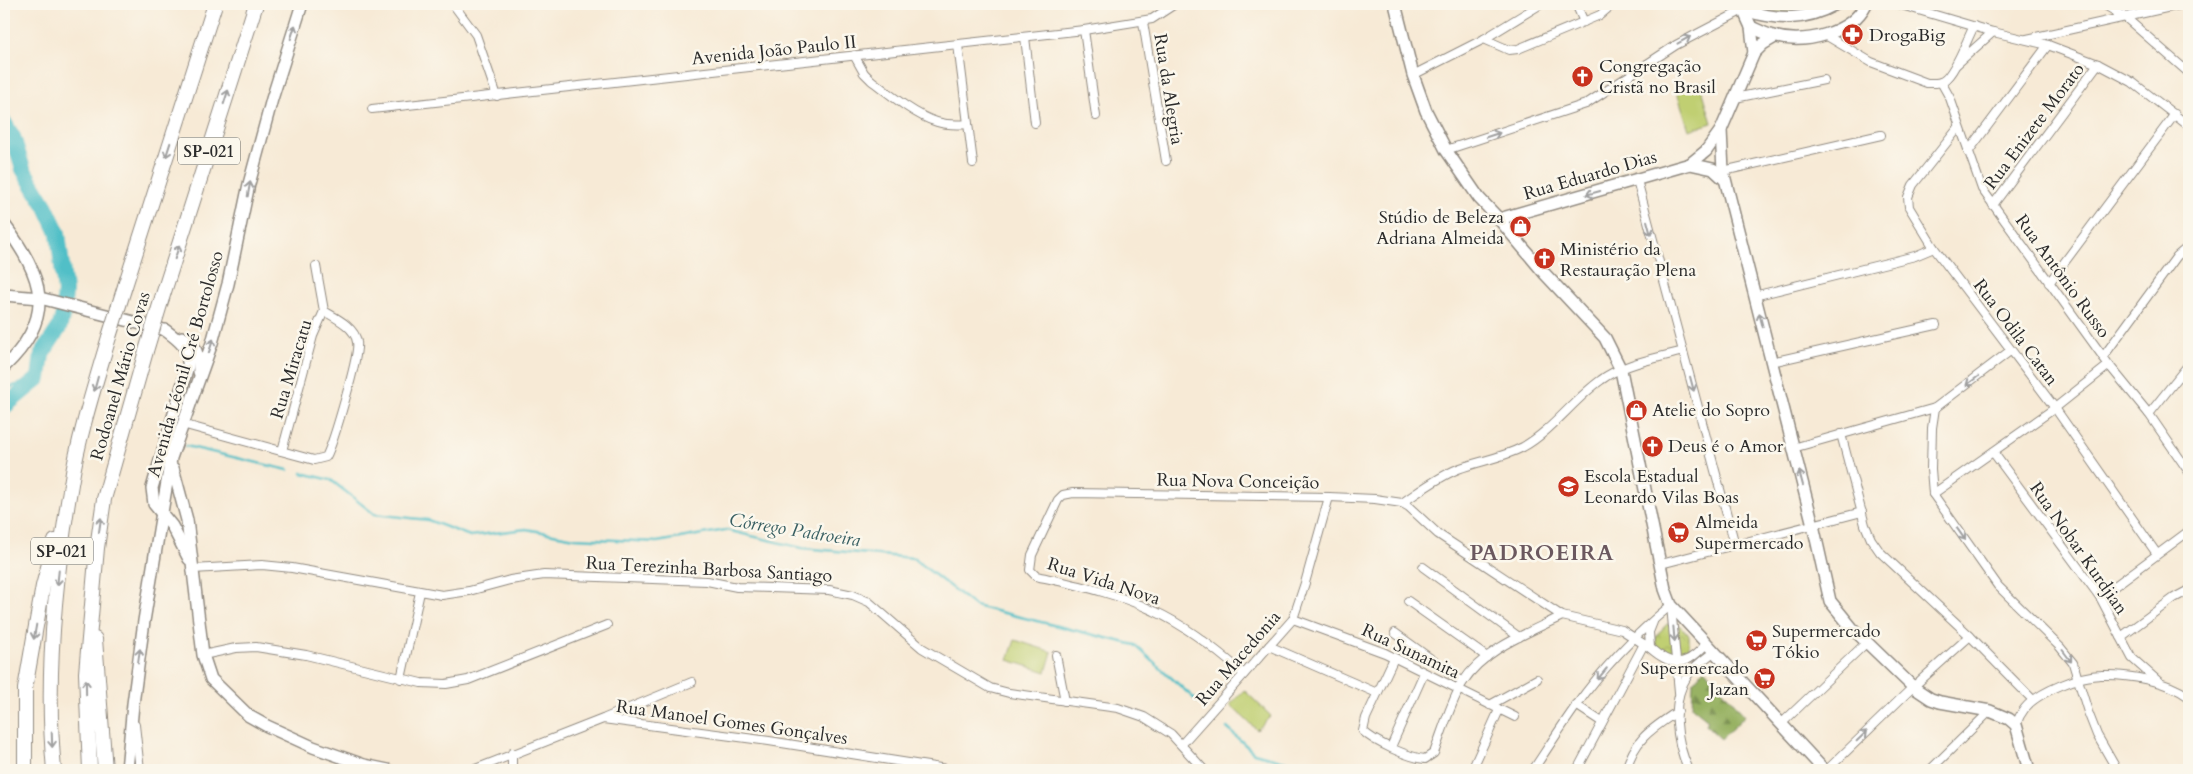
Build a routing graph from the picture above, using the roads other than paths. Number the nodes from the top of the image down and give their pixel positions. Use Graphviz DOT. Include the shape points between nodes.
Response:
graph roads {
  1 [pos="215,4"];
  2 [pos="256,4"];
  3 [pos="302,4"];
  4 [pos="453,4"];
  5 [pos="1175,4"];
  6 [pos="1541,4"];
  7 [pos="1576,4"];
  8 [pos="1613,4"];
  9 [pos="1836,4"];
  10 [pos="1866,4"];
  11 [pos="1898,4"];
  12 [pos="2103,4"];
  13 [pos="2184,4"];
  14 [pos="1398,5"];
  15 [pos="1742,7"];
  16 [pos="2125,17"];
  17 [pos="1142,22"];
  18 [pos="1584,22"];
  19 [pos="1974,26"];
  20 [pos="1751,27"];
  21 [pos="1084,30"];
  22 [pos="1993,32"];
  23 [pos="1025,36"];
  24 [pos="1775,36"];
  25 [pos="1827,36"];
  26 [pos="1484,39"];
  27 [pos="2025,39"];
  28 [pos="958,44"];
  29 [pos="2048,45"];
  30 [pos="1754,54"];
  31 [pos="854,56"];
  32 [pos="2098,64"];
  33 [pos="1954,67"];
  34 [pos="2189,73"];
  35 [pos="1413,75"];
  36 [pos="1824,80"];
  37 [pos="1941,82"];
  38 [pos="496,96"];
  39 [pos="1735,98"];
  40 [pos="372,108"];
  41 [pos="2175,114"];
  42 [pos="1096,116"];
  43 [pos="1035,123"];
  44 [pos="968,124"];
  45 [pos="2189,126"];
  46 [pos="1959,127"];
  47 [pos="1721,130"];
  48 [pos="1881,134"];
  49 [pos="1446,150"];
  50 [pos="1968,152"];
  51 [pos="1166,161"];
  52 [pos="973,164"];
  53 [pos="1690,164"];
  54 [pos="1723,175"];
  55 [pos="1637,180"];
  56 [pos="1993,205"];
  57 [pos="1499,218"];
  58 [pos="4,224"];
  59 [pos="2189,246"];
  60 [pos="1934,248"];
  61 [pos="316,266"];
  62 [pos="2049,283"];
  63 [pos="4,295"];
  64 [pos="1754,296"];
  65 [pos="40,298"];
  66 [pos="324,311"];
  67 [pos="1936,325"];
  68 [pos="165,330"];
  69 [pos="1683,351"];
  70 [pos="2010,351"];
  71 [pos="2103,357"];
  72 [pos="1771,362"];
  73 [pos="2189,364"];
  74 [pos="2109,365"];
  75 [pos="4,367"];
  76 [pos="1620,370"];
  77 [pos="198,382"];
  78 [pos="1936,408"];
  79 [pos="2055,408"];
  80 [pos="2150,414"];
  81 [pos="182,424"];
  82 [pos="1840,434"];
  83 [pos="1794,448"];
  84 [pos="282,451"];
  85 [pos="1993,452"];
  86 [pos="171,458"];
  87 [pos="2189,472"];
  88 [pos="71,482"];
  89 [pos="1073,493"];
  90 [pos="1933,494"];
  91 [pos="1329,497"];
  92 [pos="180,499"];
  93 [pos="1402,503"];
  94 [pos="162,512"];
  95 [pos="1862,512"];
  96 [pos="1814,525"];
  97 [pos="2189,531"];
  98 [pos="1735,545"];
  99 [pos="2157,554"];
  100 [pos="1660,564"];
  101 [pos="193,567"];
  102 [pos="1423,567"];
  103 [pos="2189,590"];
  104 [pos="92,591"];
  105 [pos="420,592"];
  106 [pos="2100,597"];
  107 [pos="1408,601"];
  108 [pos="1671,605"];
  109 [pos="1562,616"];
  110 [pos="1293,619"];
  111 [pos="1653,620"];
  112 [pos="607,625"];
  113 [pos="1395,632"];
  114 [pos="1970,636"];
  115 [pos="1519,637"];
  116 [pos="2121,637"];
  117 [pos="1636,638"];
  118 [pos="1867,642"];
  119 [pos="1269,646"];
  120 [pos="1647,646"];
  121 [pos="1711,647"];
  122 [pos="203,655"];
  123 [pos="1056,655"];
  124 [pos="1619,655"];
  125 [pos="1487,657"];
  126 [pos="1394,658"];
  127 [pos="1676,664"];
  128 [pos="1632,666"];
  129 [pos="1424,673"];
  130 [pos="1244,674"];
  131 [pos="401,679"];
  132 [pos="1537,679"];
  133 [pos="2079,679"];
  134 [pos="692,682"];
  135 [pos="1463,682"];
  136 [pos="2159,682"];
  137 [pos="2189,685"];
  138 [pos="1913,686"];
  139 [pos="1460,690"];
  140 [pos="2182,692"];
  141 [pos="1377,693"];
  142 [pos="2189,697"];
  143 [pos="1679,699"];
  144 [pos="2033,700"];
  145 [pos="1065,701"];
  146 [pos="133,704"];
  147 [pos="1576,705"];
  148 [pos="1490,706"];
  149 [pos="1500,710"];
  150 [pos="1678,711"];
  151 [pos="1990,711"];
  152 [pos="1515,717"];
  153 [pos="603,719"];
  154 [pos="1602,722"];
  155 [pos="1781,724"];
  156 [pos="2016,725"];
  157 [pos="1182,744"];
  158 [pos="1391,747"];
  159 [pos="512,753"];
  160 [pos="364,767"];
  161 [pos="25,770"];
  162 [pos="54,770"];
  163 [pos="90,770"];
  164 [pos="106,770"];
  165 [pos="127,770"];
  166 [pos="140,770"];
  167 [pos="388,770"];
  168 [pos="473,770"];
  169 [pos="512,770"];
  170 [pos="953,770"];
  171 [pos="1204,770"];
  172 [pos="1472,770"];
  173 [pos="1533,770"];
  174 [pos="1577,770"];
  175 [pos="1626,770"];
  176 [pos="1689,770"];
  177 [pos="1826,770"];
  178 [pos="1930,770"];
  179 [pos="2029,770"];
  180 [pos="2117,770"];
  1 -- 88 [label="highway, Rodoanel Mário Covas / SP-021, one-way, bridge" via="108,337"];
  104 -- 2 [label="highway, Rodoanel Mário Covas / SP-021, one-way, bridge" via="104,499 162,298"];
  77 -- 3 [label="main road, Avenida Léonil Cré Bortolosso, one-way" via="228,284 249,184 272,99"];
  4 -- 38 [label="street" via="476,35"];
  5 -- 17 [label="street, Avenida João Paulo II" via="1161,15"];
  6 -- 26 [label="street"];
  7 -- 18 [label="street"];
  8 -- 18 [label="street"];
  9 -- 15 [label="main road" via="1800,18 1765,16"];
  10 -- 25 [label="main road" via="1862,13"];
  11 -- 19 [label="street"];
  12 -- 16 [label="street"];
  13 -- 16 [label="street"];
  14 -- 35 [label="main road"];
  15 -- 20 [label="main road"];
  49 -- 15 [label="street, one-way" via="1586,104 1670,48"];
  16 -- 27 [label="street"];
  16 -- 34 [label="street"];
  17 -- 21 [label="street, Avenida João Paulo II"];
  17 -- 51 [label="street, Rua da Alegria"];
  18 -- 26 [label="street" via="1518,50 1509,50"];
  19 -- 22 [label="street"];
  19 -- 33 [label="street"];
  20 -- 24 [label="main road"];
  20 -- 30 [label="main road"];
  21 -- 23 [label="street, Avenida João Paulo II"];
  21 -- 42 [label="street"];
  22 -- 27 [label="street"];
  22 -- 33 [label="street"];
  23 -- 28 [label="street, Avenida João Paulo II"];
  23 -- 43 [label="street"];
  24 -- 25 [label="main road"];
  24 -- 30 [label="main road"];
  25 -- 37 [label="street" via="1893,71 1927,83"];
  26 -- 35 [label="street"];
  27 -- 29 [label="street"];
  28 -- 31 [label="street, Avenida João Paulo II"];
  28 -- 44 [label="street"];
  29 -- 32 [label="street"];
  29 -- 50 [label="street"];
  30 -- 39 [label="main road"];
  31 -- 38 [label="street, Avenida João Paulo II"];
  31 -- 44 [label="street" via="871,80 925,116 936,122"];
  32 -- 41 [label="street" via="2132,82"];
  32 -- 56 [label="street, Rua Enizete Morato"];
  33 -- 37 [label="street"];
  35 -- 49 [label="main road" via="1426,111"];
  36 -- 39 [label="street"];
  37 -- 46 [label="street, Rua Antônio Russo"];
  38 -- 40 [label="street, Avenida João Paulo II"];
  39 -- 47 [label="main road"];
  41 -- 45 [label="street"];
  41 -- 62 [label="street"];
  44 -- 52 [label="street"];
  46 -- 50 [label="street, Rua Antônio Russo"];
  46 -- 60 [label="street, Rua Odila Catan" via="1913,185 1908,197 1909,207"];
  47 -- 53 [label="main road, Rua Eduardo Dias" via="1706,151"];
  47 -- 54 [label="main road"];
  48 -- 54 [label="street"];
  49 -- 57 [label="main road" via="1479,198"];
  50 -- 56 [label="street, Rua Antônio Russo" via="1982,189"];
  53 -- 54 [label="main road" via="1707,166"];
  53 -- 55 [label="main road, Rua Eduardo Dias"];
  54 -- 64 [label="main road"];
  55 -- 57 [label="main road, Rua Eduardo Dias, one-way"];
  55 -- 69 [label="street, one-way"];
  56 -- 62 [label="street, Rua Antônio Russo"];
  57 -- 76 [label="main road" via="1545,274 1605,338"];
  58 -- 65 [label="main road" via="20,245 33,271"];
  59 -- 71 [label="street" via="2177,256"];
  60 -- 64 [label="street" via="1915,256"];
  60 -- 70 [label="street, Rua Odila Catan"];
  61 -- 66 [label="street, Rua Miracatu"];
  62 -- 71 [label="street, Rua Antônio Russo"];
  63 -- 65 [label="main road"];
  72 -- 64 [label="main road, one-way"];
  65 -- 68 [label="main road"];
  65 -- 75 [label="main road" via="32,332"];
  66 -- 84 [label="street, Rua Miracatu" via="313,336"];
  66 -- 84 [label="street" via="344,323 357,341 351,377 332,445 326,457 319,460"];
  67 -- 72 [label="street"];
  68 -- 77 [label="main road" via="194,345 199,364"];
  68 -- 94 [label="main road" via="183,343 189,357 152,488 154,504"];
  69 -- 76 [label="street"];
  69 -- 98 [label="street, one-way"];
  70 -- 78 [label="street, one-way"];
  70 -- 79 [label="street, Rua Odila Catan"];
  71 -- 74 [label="street, Rua Antônio Russo"];
  72 -- 83 [label="main road"];
  73 -- 80 [label="street"];
  74 -- 79 [label="street"];
  74 -- 80 [label="street, Rua Antônio Russo"];
  76 -- 93 [label="street" via="1600,380 1524,446 1441,477"];
  76 -- 100 [label="main road"];
  77 -- 81 [label="main road, Avenida Léonil Cré Bortolosso"];
  78 -- 82 [label="street"];
  78 -- 90 [label="street" via="1932,428"];
  79 -- 85 [label="street"];
  79 -- 99 [label="street, Rua Odila Catan"];
  80 -- 87 [label="street, Rua Antônio Russo"];
  81 -- 84 [label="street"];
  81 -- 86 [label="main road, Avenida Léonil Cré Bortolosso"];
  82 -- 83 [label="street"];
  82 -- 95 [label="street"];
  96 -- 83 [label="main road, one-way"];
  85 -- 90 [label="street"];
  85 -- 106 [label="street, Rua Nobar Kurdjian"];
  86 -- 92 [label="main road"];
  86 -- 94 [label="main road, Avenida Léonil Cré Bortolosso"];
  88 -- 161 [label="highway, one-way" via="44,586 25,689"];
  88 -- 162 [label="highway, Rodoanel Mário Covas / SP-021, one-way" via="55,614 51,702"];
  89 -- 91 [label="street, Rua Nova Conceição"];
  89 -- 130 [label="street, Rua Vida Nova" via="1063,495 1055,504 1032,555 1030,570 1036,576 1086,587 1153,610 1191,632"];
  90 -- 133 [label="street, one-way" via="1998,586 2066,654"];
  91 -- 93 [label="street, Rua Nova Conceição"];
  91 -- 110 [label="street, Rua Macedonia"];
  92 -- 94 [label="main road" via="176,512"];
  92 -- 101 [label="main road"];
  93 -- 109 [label="street" via="1438,534"];
  94 -- 101 [label="main road"];
  146 -- 94 [label="main road, Avenida Léonil Cré Bortolosso, one-way"];
  95 -- 96 [label="street"];
  95 -- 114 [label="street" via="1871,539 1880,552"];
  96 -- 98 [label="street"];
  96 -- 118 [label="main road" via="1830,601"];
  97 -- 99 [label="street"];
  98 -- 100 [label="street"];
  99 -- 106 [label="street"];
  100 -- 108 [label="main road"];
  101 -- 105 [label="street, Rua Terezinha Barbosa Santiago" via="262,565 292,568"];
  101 -- 122 [label="main road"];
  102 -- 115 [label="street"];
  103 -- 116 [label="street"];
  163 -- 104 [label="highway, Rodoanel Mário Covas / SP-021, one-way" via="86,673"];
  104 -- 164 [label="highway"];
  105 -- 131 [label="street"];
  105 -- 145 [label="street, Rua Terezinha Barbosa Santiago" via="457,593 544,575 707,581 737,587 829,590 869,602 922,648 990,688"];
  106 -- 116 [label="street, Rua Nobar Kurdjian"];
  107 -- 125 [label="street"];
  108 -- 111 [label="street"];
  108 -- 121 [label="main road"];
  108 -- 127 [label="street, one-way"];
  109 -- 115 [label="street"];
  109 -- 117 [label="street" via="1612,626"];
  110 -- 119 [label="street, Rua Macedonia"];
  110 -- 126 [label="street, Rua Sunamita"];
  111 -- 117 [label="street"];
  111 -- 120 [label="street"];
  112 -- 131 [label="street" via="468,680 446,684"];
  113 -- 135 [label="street"];
  114 -- 138 [label="street"];
  114 -- 144 [label="street"];
  115 -- 125 [label="street"];
  116 -- 136 [label="street, Rua Nobar Kurdjian" via="2132,658"];
  117 -- 120 [label="street"];
  117 -- 124 [label="street"];
  118 -- 138 [label="main road"];
  118 -- 155 [label="street"];
  119 -- 130 [label="street, Rua Macedonia"];
  119 -- 141 [label="street"];
  120 -- 127 [label="street"];
  120 -- 128 [label="street"];
  121 -- 127 [label="street"];
  121 -- 143 [label="street" via="1687,678"];
  121 -- 155 [label="main road"];
  122 -- 131 [label="street" via="256,647 306,654"];
  122 -- 160 [label="main road" via="211,679 249,716 312,747"];
  123 -- 145 [label="street"];
  124 -- 128 [label="street"];
  124 -- 147 [label="street, one-way"];
  125 -- 135 [label="street"];
  126 -- 129 [label="street, Rua Sunamita"];
  126 -- 141 [label="street"];
  127 -- 143 [label="street"];
  128 -- 154 [label="street"];
  129 -- 139 [label="street, Rua Sunamita"];
  129 -- 158 [label="street"];
  130 -- 157 [label="street, Rua Macedonia"];
  132 -- 148 [label="street"];
  133 -- 136 [label="street" via="2101,675"];
  133 -- 144 [label="street"];
  133 -- 180 [label="street" via="2097,734"];
  134 -- 153 [label="street"];
  135 -- 139 [label="street"];
  136 -- 140 [label="street"];
  137 -- 140 [label="street"];
  138 -- 151 [label="main road" via="1940,702"];
  177 -- 138 [label="street, one-way"];
  139 -- 148 [label="street, Rua Sunamita"];
  139 -- 158 [label="street" via="1434,753 1420,758"];
  140 -- 142 [label="street"];
  141 -- 158 [label="street" via="1363,731"];
  143 -- 150 [label="street"];
  144 -- 156 [label="street"];
  145 -- 157 [label="street, Rua Terezinha Barbosa Santiago" via="1118,708 1144,717"];
  146 -- 165 [label="main road, Avenida Léonil Cré Bortolosso"];
  146 -- 166 [label="street"];
  147 -- 154 [label="street"];
  147 -- 173 [label="street"];
  148 -- 149 [label="street, Rua Sunamita"];
  149 -- 152 [label="street, Rua Sunamita"];
  149 -- 172 [label="street"];
  150 -- 175 [label="street" via="1643,736 1630,756"];
  150 -- 176 [label="street" via="1679,739"];
  151 -- 156 [label="main road"];
  151 -- 178 [label="street"];
  153 -- 159 [label="street, Rua Manoel Gomes Gonçalves"];
  153 -- 170 [label="street, Rua Manoel Gomes Gonçalves"];
  154 -- 174 [label="street"];
  155 -- 177 [label="main road"];
  156 -- 179 [label="main road"];
  157 -- 171 [label="street, Rua Terezinha Barbosa Santiago"];
  159 -- 168 [label="street, Rua Manoel Gomes Gonçalves"];
  159 -- 169 [label="street"];
  160 -- 167 [label="main road"];
}
